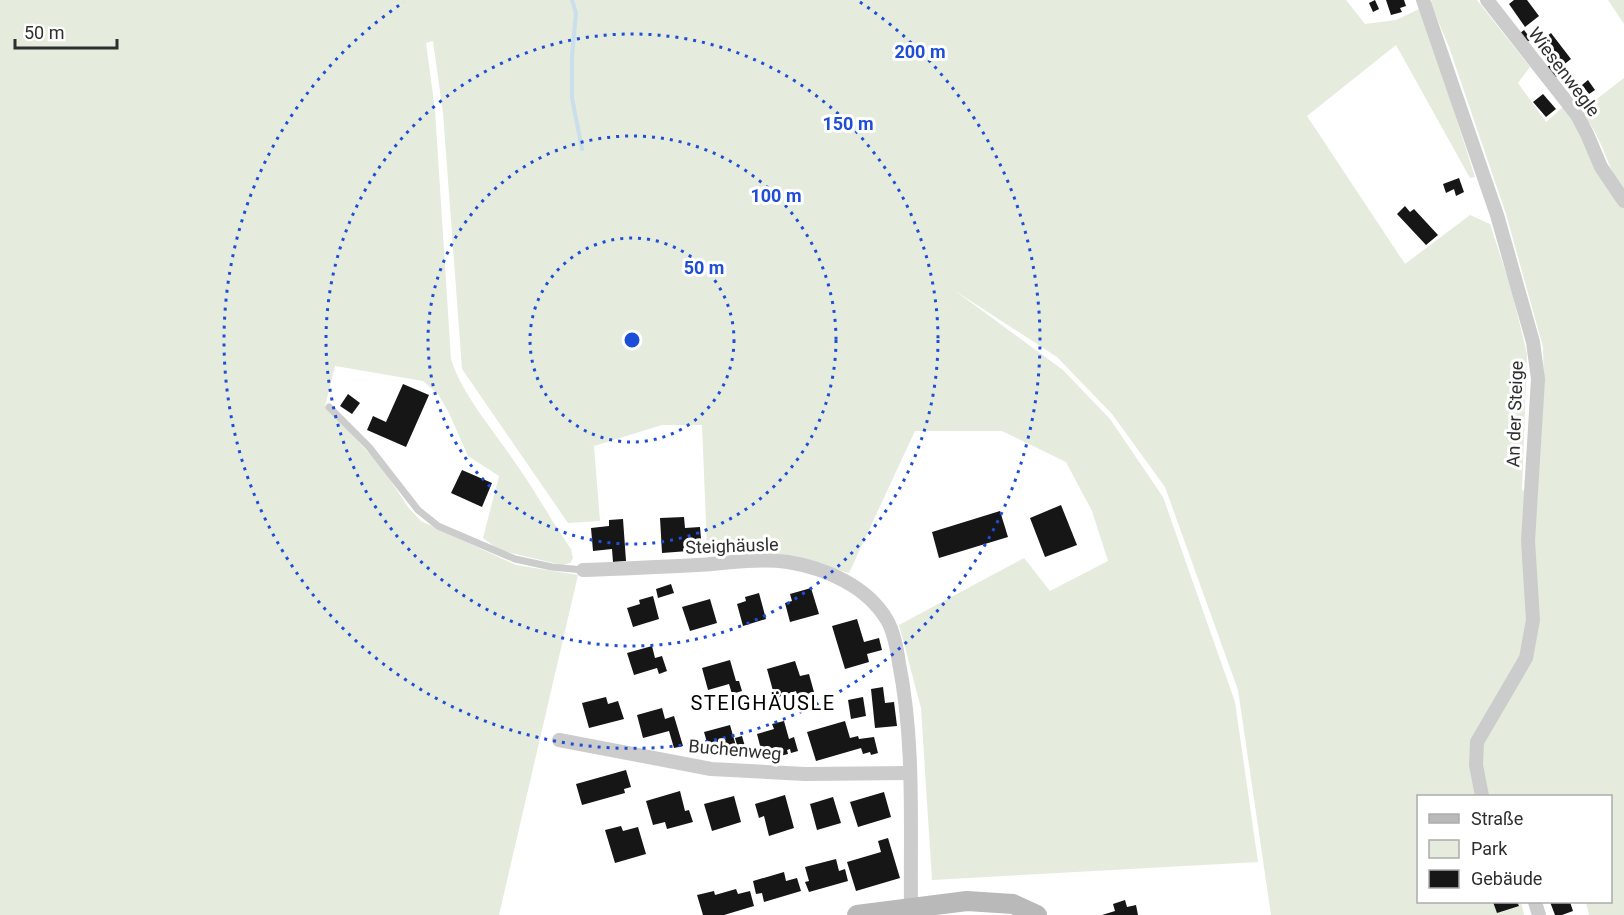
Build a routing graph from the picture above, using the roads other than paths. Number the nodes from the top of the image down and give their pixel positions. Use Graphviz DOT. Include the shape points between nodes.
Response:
graph roads {
  1 [pos="1423,0"];
  2 [pos="1487,0"];
  3 [pos="1624,201"];
  4 [pos="329,407"];
  5 [pos="584,570"];
  6 [pos="559,740"];
  7 [pos="910,774"];
  8 [pos="1482,795"];
  9 [pos="903,911"];
  10 [pos="857,915"];
  11 [pos="1037,915"];
  1 -- 8 [label="street, An der Steige" via="1497,215 1533,342 1538,379 1528,541 1533,620 1526,658 1478,742 1476,765"];
  2 -- 3 [label="street, Wiesenwegle" via="1577,115 1601,167"];
  4 -- 5 [label="lane, Steighäusle" via="369,447 418,510 438,526 515,559"];
  5 -- 7 [label="street, Steighäusle" via="754,561 805,565 839,577 875,602 888,621 907,699"];
  6 -- 7 [label="street, Buchenweg" via="711,769"];
  7 -- 9 [label="street, Steighäusle"];
  9 -- 10 [label="street"];
  9 -- 11 [label="street" via="966,901 1013,904"];
}
